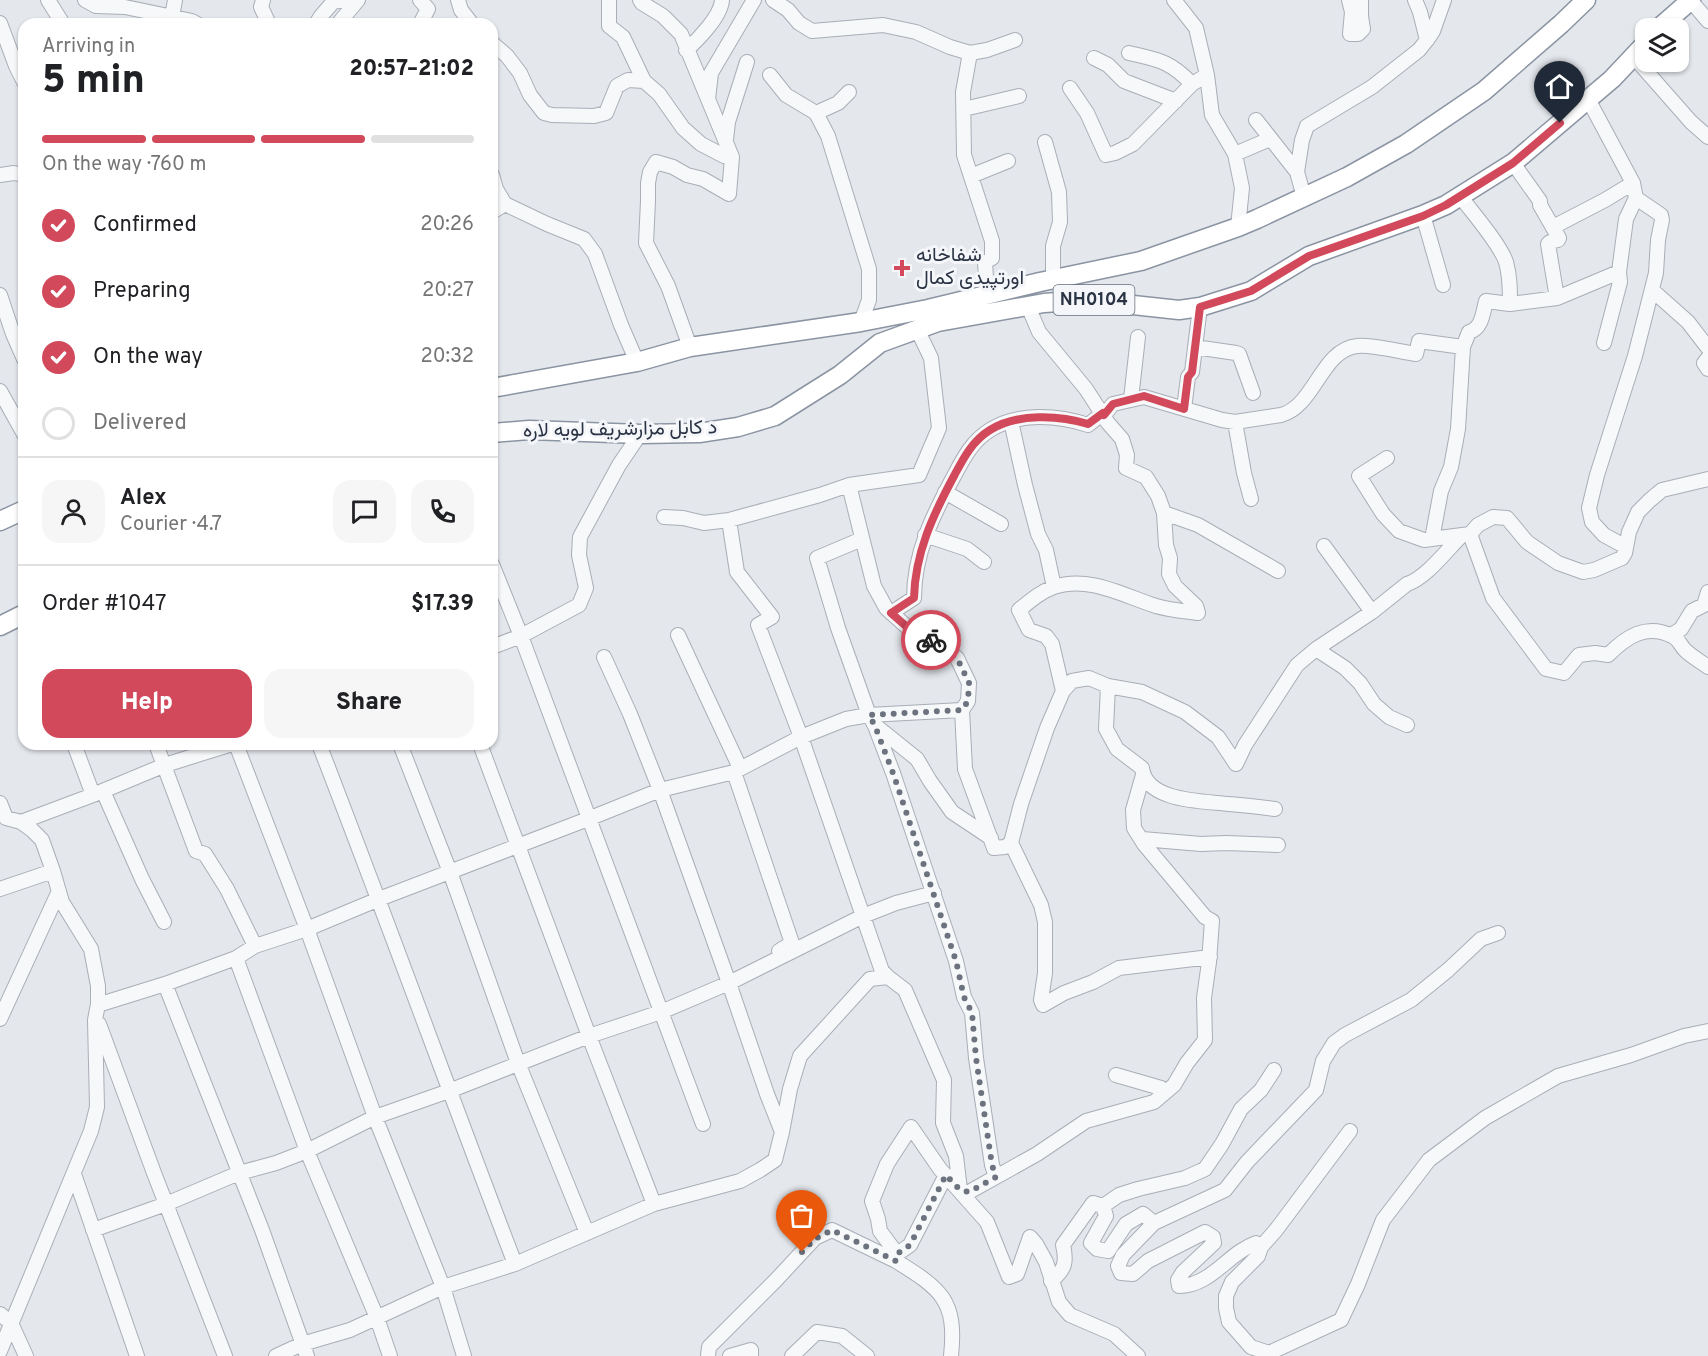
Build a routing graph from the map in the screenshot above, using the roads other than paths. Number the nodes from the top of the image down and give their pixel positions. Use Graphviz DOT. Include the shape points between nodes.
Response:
graph roads {
  1 [pos="48,0"];
  2 [pos="175,0"];
  3 [pos="263,0"];
  4 [pos="351,0"];
  5 [pos="358,0"];
  6 [pos="420,0"];
  7 [pos="609,0"];
  8 [pos="640,0"];
  9 [pos="722,0"];
  10 [pos="754,0"];
  11 [pos="773,0"];
  12 [pos="1174,0"];
  13 [pos="1349,0"];
  14 [pos="1362,0"];
  15 [pos="1414,0"];
  16 [pos="1444,0"];
  17 [pos="1691,0"];
  18 [pos="93,2"];
  19 [pos="462,3"];
  20 [pos="1579,3"];
  21 [pos="172,17"];
  22 [pos="59,18"];
  23 [pos="177,18"];
  24 [pos="266,18"];
  25 [pos="320,18"];
  26 [pos="343,18"];
  27 [pos="423,18"];
  28 [pos="469,18"];
  29 [pos="1670,18"];
  30 [pos="1708,21"];
  31 [pos="1,31"];
  32 [pos="1015,40"];
  33 [pos="1427,40"];
  34 [pos="498,48"];
  35 [pos="687,50"];
  36 [pos="970,53"];
  37 [pos="1129,53"];
  38 [pos="1635,53"];
  39 [pos="1094,58"];
  40 [pos="747,62"];
  41 [pos="18,70"];
  42 [pos="1655,72"];
  43 [pos="770,75"];
  44 [pos="1207,75"];
  45 [pos="644,81"];
  46 [pos="1192,84"];
  47 [pos="1070,88"];
  48 [pos="849,92"];
  49 [pos="1019,96"];
  50 [pos="708,99"];
  51 [pos="1588,99"];
  52 [pos="1176,101"];
  53 [pos="964,109"];
  54 [pos="816,113"];
  55 [pos="1256,120"];
  56 [pos="1708,137"];
  57 [pos="1270,139"];
  58 [pos="726,142"];
  59 [pos="1045,142"];
  60 [pos="1235,154"];
  61 [pos="732,157"];
  62 [pos="1008,161"];
  63 [pos="1513,163"];
  64 [pos="1297,172"];
  65 [pos="18,174"];
  66 [pos="0,175"];
  67 [pos="971,176"];
  68 [pos="1633,183"];
  69 [pos="498,192"];
  70 [pos="1460,196"];
  71 [pos="1304,197"];
  72 [pos="1636,198"];
  73 [pos="505,204"];
  74 [pos="498,208"];
  75 [pos="1423,216"];
  76 [pos="1238,227"];
  77 [pos="1553,227"];
  78 [pos="1619,272"];
  79 [pos="1053,280"];
  80 [pos="1443,285"];
  81 [pos="1652,290"];
  82 [pos="0,295"];
  83 [pos="987,296"];
  84 [pos="1557,298"];
  85 [pos="1510,304"];
  86 [pos="1028,306"];
  87 [pos="1200,307"];
  88 [pos="868,321"];
  89 [pos="917,329"];
  90 [pos="1138,337"];
  91 [pos="880,343"];
  92 [pos="1604,343"];
  93 [pos="18,345"];
  94 [pos="1463,346"];
  95 [pos="690,347"];
  96 [pos="1195,347"];
  97 [pos="1708,348"];
  98 [pos="1708,358"];
  99 [pos="637,363"];
  100 [pos="1708,369"];
  101 [pos="498,387"];
  102 [pos="0,391"];
  103 [pos="1253,393"];
  104 [pos="1131,399"];
  105 [pos="1184,409"];
  106 [pos="1103,414"];
  107 [pos="1011,421"];
  108 [pos="1235,422"];
  109 [pos="18,423"];
  110 [pos="498,433"];
  111 [pos="640,434"];
  112 [pos="1387,458"];
  113 [pos="1708,479"];
  114 [pos="849,485"];
  115 [pos="945,492"];
  116 [pos="1251,499"];
  117 [pos="18,512"];
  118 [pos="1164,513"];
  119 [pos="664,517"];
  120 [pos="0,520"];
  121 [pos="729,520"];
  122 [pos="1001,524"];
  123 [pos="925,535"];
  124 [pos="1465,535"];
  125 [pos="862,538"];
  126 [pos="1432,539"];
  127 [pos="1324,546"];
  128 [pos="1626,547"];
  129 [pos="984,562"];
  130 [pos="1278,571"];
  131 [pos="498,579"];
  132 [pos="1054,587"];
  133 [pos="1708,592"];
  134 [pos="1372,612"];
  135 [pos="891,613"];
  136 [pos="18,619"];
  137 [pos="0,626"];
  138 [pos="1671,635"];
  139 [pos="521,636"];
  140 [pos="678,636"];
  141 [pos="498,645"];
  142 [pos="1316,649"];
  143 [pos="604,657"];
  144 [pos="1708,667"];
  145 [pos="1108,687"];
  146 [pos="1062,691"];
  147 [pos="962,710"];
  148 [pos="872,720"];
  149 [pos="1407,725"];
  150 [pos="801,737"];
  151 [pos="77,750"];
  152 [pos="159,750"];
  153 [pos="214,750"];
  154 [pos="236,750"];
  155 [pos="321,750"];
  156 [pos="402,750"];
  157 [pos="482,750"];
  158 [pos="165,765"];
  159 [pos="737,770"];
  160 [pos="1143,775"];
  161 [pos="660,790"];
  162 [pos="98,793"];
  163 [pos="0,803"];
  164 [pos="1275,809"];
  165 [pos="588,819"];
  166 [pos="21,822"];
  167 [pos="991,838"];
  168 [pos="1142,839"];
  169 [pos="1011,843"];
  170 [pos="518,845"];
  171 [pos="1278,845"];
  172 [pos="53,871"];
  173 [pos="450,872"];
  174 [pos="0,889"];
  175 [pos="59,891"];
  176 [pos="934,893"];
  177 [pos="379,899"];
  178 [pos="863,916"];
  179 [pos="164,922"];
  180 [pos="308,928"];
  181 [pos="1498,933"];
  182 [pos="255,946"];
  183 [pos="1210,957"];
  184 [pos="236,958"];
  185 [pos="766,964"];
  186 [pos="888,977"];
  187 [pos="729,983"];
  188 [pos="165,984"];
  189 [pos="98,1004"];
  190 [pos="661,1012"];
  191 [pos="0,1019"];
  192 [pos="95,1020"];
  193 [pos="1708,1031"];
  194 [pos="589,1036"];
  195 [pos="518,1063"];
  196 [pos="1274,1070"];
  197 [pos="1116,1075"];
  198 [pos="449,1091"];
  199 [pos="1164,1093"];
  200 [pos="375,1117"];
  201 [pos="703,1124"];
  202 [pos="1350,1131"];
  203 [pos="782,1132"];
  204 [pos="307,1151"];
  205 [pos="239,1173"];
  206 [pos="74,1174"];
  207 [pos="946,1175"];
  208 [pos="996,1177"];
  209 [pos="960,1190"];
  210 [pos="166,1204"];
  211 [pos="654,1204"];
  212 [pos="1103,1206"];
  213 [pos="1154,1223"];
  214 [pos="93,1230"];
  215 [pos="587,1233"];
  216 [pos="1262,1247"];
  217 [pos="897,1257"];
  218 [pos="515,1264"];
  219 [pos="1051,1281"];
  220 [pos="442,1287"];
  221 [pos="5,1318"];
  222 [pos="377,1318"];
  223 [pos="304,1350"];
  224 [pos="0,1351"];
  225 [pos="26,1356"];
  226 [pos="137,1356"];
  227 [pos="225,1356"];
  228 [pos="276,1356"];
  229 [pos="390,1356"];
  230 [pos="464,1356"];
  231 [pos="708,1356"];
  232 [pos="730,1356"];
  233 [pos="751,1356"];
  234 [pos="792,1356"];
  235 [pos="867,1356"];
  236 [pos="951,1356"];
  237 [pos="1138,1356"];
  1 -- 22 [label="street"];
  2 -- 21 [label="street"];
  3 -- 24 [label="street" via="261,8"];
  4 -- 25 [label="street" via="334,1"];
  5 -- 26 [label="street"];
  6 -- 27 [label="street" via="428,9"];
  7 -- 45 [label="street" via="609,26 622,37"];
  8 -- 35 [label="street" via="681,34"];
  9 -- 35 [label="street" via="711,23"];
  10 -- 50 [label="street" via="711,73"];
  11 -- 36 [label="street" via="812,31 900,27"];
  12 -- 44 [label="street" via="1196,28"];
  13 -- 14 [label="street" via="1350,34 1358,34 1363,29"];
  15 -- 33 [label="street"];
  16 -- 33 [label="street"];
  17 -- 29 [label="highway"];
  17 -- 30 [label="street"];
  18 -- 21 [label="street"];
  19 -- 28 [label="street"];
  20 -- 71 [label="highway, NH0104" via="1475,97 1406,144"];
  21 -- 23 [label="street"];
  31 -- 41 [label="street"];
  32 -- 36 [label="street"];
  33 -- 64 [label="street" via="1372,87 1306,126"];
  34 -- 45 [label="street" via="520,73 544,113 552,116 606,113 617,86 628,80"];
  35 -- 50 [label="street"];
  36 -- 53 [label="street"];
  37 -- 46 [label="street" via="1161,60 1179,70"];
  38 -- 51 [label="highway, د کابل مزارشریف لویه لاره / NH0104"];
  39 -- 52 [label="street" via="1124,81"];
  40 -- 58 [label="street" via="728,122"];
  42 -- 56 [label="street" via="1691,122"];
  43 -- 54 [label="street" via="786,95"];
  44 -- 46 [label="street"];
  44 -- 60 [label="street" via="1212,115"];
  45 -- 61 [label="street" via="701,144"];
  46 -- 52 [label="street"];
  47 -- 52 [label="street" via="1087,113 1106,155 1133,144"];
  48 -- 54 [label="street" via="838,103"];
  49 -- 53 [label="street"];
  50 -- 58 [label="street"];
  51 -- 63 [label="highway, د کابل مزارشریف لویه لاره / NH0104"];
  51 -- 68 [label="street"];
  53 -- 67 [label="street" via="964,155"];
  54 -- 88 [label="street" via="828,136 869,269"];
  55 -- 57 [label="street"];
  57 -- 60 [label="street"];
  57 -- 64 [label="street"];
  58 -- 61 [label="street"];
  59 -- 79 [label="street" via="1059,192"];
  60 -- 76 [label="street" via="1242,188"];
  61 -- 95 [label="street" via="729,194 703,179 656,162 650,172 646,243 668,286"];
  62 -- 67 [label="street"];
  63 -- 70 [label="highway, د کابل مزارشریف لویه لاره / NH0104"];
  63 -- 77 [label="street"];
  64 -- 71 [label="street"];
  65 -- 66 [label="street"];
  67 -- 83 [label="street" via="992,241 992,258 985,262"];
  68 -- 72 [label="street"];
  68 -- 77 [label="street"];
  69 -- 73 [label="street"];
  70 -- 75 [label="highway, د کابل مزارشریف لویه لاره / NH0104"];
  70 -- 85 [label="street" via="1505,260"];
  71 -- 76 [label="highway, NH0104"];
  72 -- 78 [label="street" via="1626,219"];
  72 -- 81 [label="street" via="1662,220"];
  73 -- 74 [label="street"];
  73 -- 99 [label="street" via="585,239 595,254"];
  75 -- 80 [label="street"];
  75 -- 87 [label="highway, د کابل مزارشریف لویه لاره / NH0104" via="1309,256 1251,291"];
  76 -- 79 [label="highway, NH0104" via="1141,261"];
  77 -- 84 [label="street" via="1559,238 1548,244"];
  78 -- 84 [label="street"];
  78 -- 92 [label="street" via="1620,282"];
  79 -- 83 [label="highway, NH0104"];
  81 -- 97 [label="street" via="1688,322"];
  81 -- 128 [label="street" via="1589,508 1592,522 1604,535"];
  82 -- 93 [label="street"];
  83 -- 88 [label="highway, NH0104"];
  84 -- 85 [label="street"];
  85 -- 94 [label="street" via="1486,301 1479,327 1469,332"];
  86 -- 87 [label="highway, د کابل مزارشریف لویه لاره / NH0104" via="1088,300 1179,309"];
  86 -- 89 [label="highway, د کابل مزارشریف لویه لاره / NH0104"];
  86 -- 106 [label="street" via="1039,332"];
  87 -- 96 [label="street"];
  88 -- 91 [label="street"];
  88 -- 95 [label="highway, NH0104"];
  89 -- 91 [label="highway, د کابل مزارشریف لویه لاره / NH0104"];
  89 -- 114 [label="street" via="931,358 939,428 919,475"];
  90 -- 104 [label="street"];
  91 -- 111 [label="highway, د کابل مزارشریف لویه لاره / NH0104" via="840,375 775,416 699,433"];
  94 -- 108 [label="street" via="1419,341 1416,354 1356,345 1332,358 1308,393 1286,414"];
  94 -- 126 [label="street" via="1456,438"];
  95 -- 99 [label="highway, NH0104"];
  96 -- 103 [label="street" via="1239,354"];
  96 -- 105 [label="street"];
  98 -- 100 [label="street" via="1704,363"];
  99 -- 101 [label="highway, NH0104"];
  102 -- 109 [label="street"];
  104 -- 105 [label="street" via="1144,396"];
  104 -- 106 [label="street" via="1113,404"];
  105 -- 108 [label="street"];
  106 -- 107 [label="street" via="1088,424 1068,418"];
  106 -- 118 [label="street" via="1122,439 1126,468 1146,477"];
  107 -- 115 [label="street" via="990,429 967,451"];
  107 -- 132 [label="street"];
  108 -- 116 [label="street"];
  110 -- 111 [label="highway, د کابل مزارشریف لویه لاره / NH0104" via="529,430"];
  111 -- 139 [label="street" via="580,537 579,555 586,588 579,605"];
  112 -- 126 [label="street" via="1359,476 1399,531"];
  113 -- 128 [label="street" via="1662,490 1638,512"];
  114 -- 121 [label="street"];
  114 -- 125 [label="street"];
  115 -- 122 [label="street"];
  115 -- 123 [label="street"];
  117 -- 120 [label="highway"];
  118 -- 130 [label="street" via="1198,525"];
  118 -- 132 [label="street" via="1169,574 1175,586 1196,606 1197,613 1173,610 1097,586 1073,583"];
  119 -- 121 [label="street" via="704,523"];
  121 -- 150 [label="street" via="737,572 772,617 758,625"];
  123 -- 129 [label="street" via="967,549"];
  123 -- 135 [label="street" via="914,598"];
  124 -- 126 [label="street"];
  124 -- 128 [label="street" via="1493,517 1507,518 1527,542 1557,563 1583,572 1622,558"];
  124 -- 134 [label="street" via="1425,573"];
  124 -- 138 [label="street" via="1493,598 1546,669 1564,673 1579,655 1608,655 1632,635 1652,631"];
  125 -- 135 [label="street" via="874,586"];
  125 -- 148 [label="street" via="817,558"];
  127 -- 134 [label="street"];
  131 -- 139 [label="street"];
  132 -- 146 [label="street" via="1019,610 1029,630 1046,636 1052,644"];
  133 -- 138 [label="street" via="1704,605 1692,611 1682,629"];
  134 -- 142 [label="street"];
  135 -- 147 [label="street" via="957,658 969,683 968,701"];
  136 -- 137 [label="highway"];
  138 -- 144 [label="street"];
  139 -- 141 [label="street"];
  139 -- 165 [label="street"];
  140 -- 159 [label="street"];
  142 -- 145 [label="street" via="1298,664 1236,764 1218,737 1185,712 1142,692"];
  142 -- 149 [label="street" via="1346,668 1389,717"];
  143 -- 161 [label="street"];
  145 -- 146 [label="street" via="1089,678 1072,681"];
  145 -- 160 [label="street" via="1107,729 1117,749 1142,768"];
  146 -- 169 [label="street"];
  147 -- 148 [label="street"];
  147 -- 167 [label="street" via="965,769"];
  148 -- 150 [label="street" via="846,719"];
  148 -- 167 [label="street" via="917,759 952,812"];
  148 -- 176 [label="street"];
  150 -- 159 [label="street"];
  150 -- 178 [label="street"];
  151 -- 162 [label="street"];
  152 -- 158 [label="street"];
  153 -- 158 [label="street"];
  154 -- 180 [label="street"];
  155 -- 177 [label="street"];
  156 -- 173 [label="street"];
  157 -- 170 [label="street"];
  158 -- 162 [label="street"];
  158 -- 182 [label="street" via="196,851 205,854 227,889"];
  159 -- 161 [label="street"];
  159 -- 185 [label="street" via="792,943 769,957"];
  160 -- 164 [label="street" via="1158,791 1181,800"];
  160 -- 168 [label="street" via="1133,810 1134,828"];
  161 -- 165 [label="street"];
  161 -- 187 [label="street"];
  162 -- 166 [label="street"];
  162 -- 179 [label="street"];
  163 -- 166 [label="street" via="6,818"];
  165 -- 170 [label="street"];
  165 -- 190 [label="street"];
  166 -- 172 [label="street" via="42,840"];
  167 -- 169 [label="street" via="994,848"];
  168 -- 171 [label="street"];
  168 -- 183 [label="street" via="1212,921"];
  169 -- 183 [label="street" via="1041,905 1045,922 1043,1005 1119,968"];
  170 -- 173 [label="street"];
  170 -- 194 [label="street"];
  172 -- 174 [label="street"];
  172 -- 175 [label="street"];
  173 -- 177 [label="street"];
  173 -- 195 [label="street"];
  175 -- 189 [label="street" via="91,949"];
  175 -- 191 [label="street"];
  176 -- 178 [label="street"];
  176 -- 208 [label="street" via="972,1013"];
  177 -- 180 [label="street"];
  177 -- 198 [label="street"];
  178 -- 185 [label="street"];
  178 -- 186 [label="street"];
  180 -- 182 [label="street"];
  180 -- 200 [label="street"];
  181 -- 213 [label="street" via="1481,939 1411,1000 1334,1043 1323,1061 1316,1090 1225,1190"];
  182 -- 184 [label="street"];
  183 -- 199 [label="street" via="1204,998 1205,1040 1174,1085"];
  184 -- 188 [label="street"];
  184 -- 204 [label="street"];
  185 -- 187 [label="street"];
  186 -- 203 [label="street" via="870,979 800,1056"];
  186 -- 209 [label="street" via="905,990 944,1080 943,1123 957,1156"];
  187 -- 190 [label="street"];
  187 -- 203 [label="street"];
  188 -- 189 [label="street"];
  188 -- 205 [label="street"];
  189 -- 192 [label="street"];
  190 -- 194 [label="street"];
  190 -- 201 [label="street"];
  192 -- 206 [label="street" via="97,1107"];
  192 -- 210 [label="street"];
  193 -- 216 [label="street" via="1558,1076 1485,1118 1429,1160 1383,1220 1341,1320 1269,1353 1251,1347 1229,1322 1226,1308 1232,1282"];
  194 -- 195 [label="street"];
  194 -- 211 [label="street"];
  195 -- 198 [label="street"];
  195 -- 215 [label="street"];
  196 -- 212 [label="street" via="1262,1090 1241,1109 1205,1169 1119,1195"];
  197 -- 199 [label="street" via="1161,1088"];
  198 -- 200 [label="street"];
  198 -- 218 [label="street"];
  199 -- 208 [label="street" via="1154,1102 1086,1121"];
  200 -- 204 [label="street"];
  200 -- 220 [label="street"];
  202 -- 216 [label="street"];
  203 -- 211 [label="street" via="775,1160 760,1170 740,1181"];
  204 -- 205 [label="street"];
  204 -- 222 [label="street"];
  205 -- 210 [label="street"];
  205 -- 223 [label="street"];
  206 -- 214 [label="street"];
  206 -- 221 [label="street"];
  207 -- 209 [label="street"];
  207 -- 217 [label="street" via="910,1245"];
  207 -- 217 [label="street" via="910,1127 887,1164 872,1201 880,1231"];
  208 -- 209 [label="street" via="969,1192"];
  209 -- 219 [label="street" via="987,1222 1009,1276 1017,1274 1030,1237 1046,1262"];
  210 -- 214 [label="street"];
  210 -- 227 [label="street"];
  211 -- 215 [label="street"];
  212 -- 213 [label="street" via="1106,1216 1091,1243 1097,1249 1108,1251 1126,1224 1143,1214"];
  212 -- 219 [label="street" via="1093,1203 1063,1245 1066,1259 1059,1275"];
  213 -- 216 [label="street" via="1123,1256 1118,1266 1121,1273 1133,1274 1148,1261 1205,1232 1213,1237 1214,1243 1178,1280 1179,1286 1190,1286 1247,1247"];
  214 -- 226 [label="street"];
  215 -- 218 [label="street"];
  217 -- 231 [label="street" via="832,1230 815,1239 709,1347"];
  217 -- 236 [label="street" via="942,1295 951,1311"];
  218 -- 220 [label="street"];
  219 -- 237 [label="street" via="1059,1302 1071,1316 1114,1334"];
  220 -- 222 [label="street"];
  220 -- 230 [label="street"];
  221 -- 224 [label="street"];
  221 -- 225 [label="street"];
  222 -- 223 [label="street"];
  222 -- 229 [label="street"];
  223 -- 228 [label="street"];
  232 -- 233 [label="street" via="751,1350"];
  234 -- 235 [label="street" via="817,1332 842,1336"];
}
